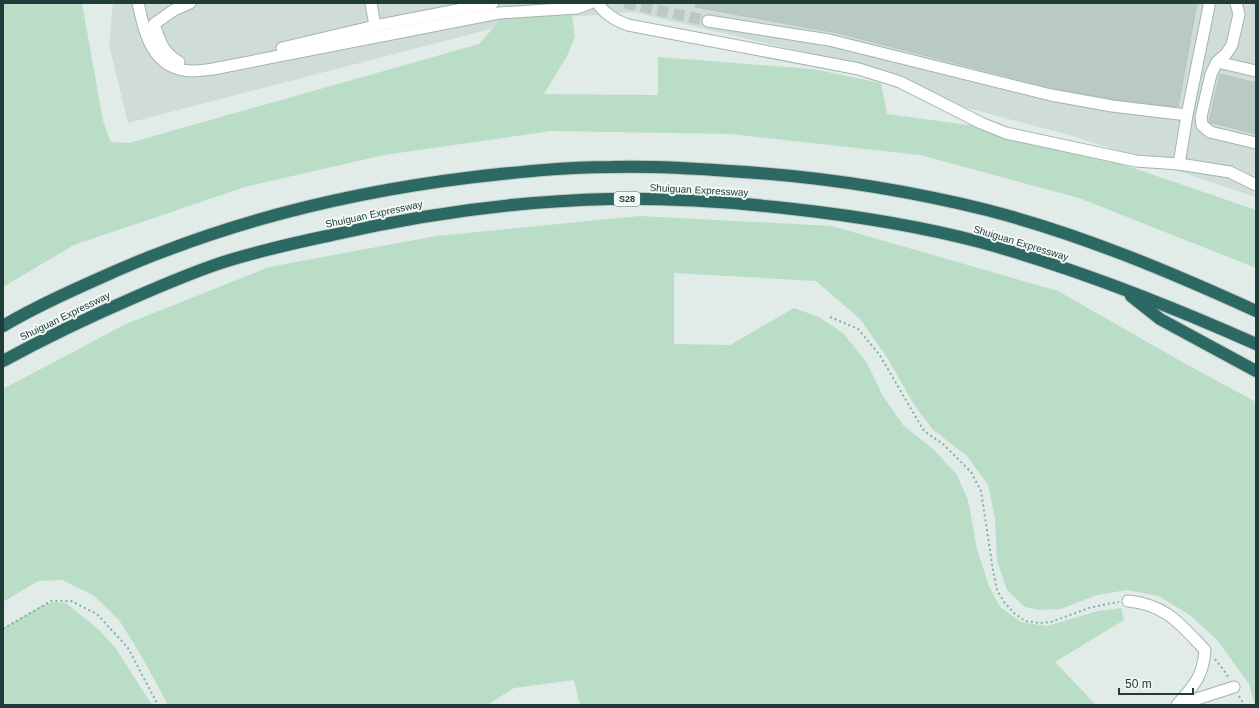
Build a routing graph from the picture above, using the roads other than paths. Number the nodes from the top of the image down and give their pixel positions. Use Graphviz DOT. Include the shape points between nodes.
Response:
graph roads {
  1 [pos="138,3"];
  2 [pos="190,3"];
  3 [pos="371,3"];
  4 [pos="493,3"];
  5 [pos="590,3"];
  6 [pos="597,3"];
  7 [pos="1209,3"];
  8 [pos="1236,3"];
  9 [pos="708,21"];
  10 [pos="375,26"];
  11 [pos="1217,62"];
  12 [pos="1256,71"];
  13 [pos="1187,115"];
  14 [pos="1256,143"];
  15 [pos="1179,164"];
  16 [pos="1256,185"];
  17 [pos="1119,287"];
  18 [pos="1228,298"];
  19 [pos="1256,306"];
  20 [pos="1256,311"];
  21 [pos="3,326"];
  22 [pos="1256,344"];
  23 [pos="3,361"];
  24 [pos="1256,371"];
  25 [pos="1128,601"];
  26 [pos="1234,687"];
  27 [pos="1177,705"];
  1 -- 5 [label="lane" via="148,42 159,58 173,67 190,71 212,69 499,13 577,8"];
  2 -- 10 [label="lane" via="174,10 154,24 169,56 181,63 196,65 219,63"];
  3 -- 10 [label="lane"];
  4 -- 10 [label="lane"];
  6 -- 15 [label="lane" via="613,20 628,25 860,69 900,82 1006,133 1136,161"];
  7 -- 13 [label="lane"];
  8 -- 11 [label="lane" via="1239,14 1232,45"];
  9 -- 13 [label="lane" via="829,40 1059,96 1112,106"];
  11 -- 12 [label="lane"];
  11 -- 14 [label="lane" via="1211,74 1201,116 1202,124 1210,132"];
  13 -- 15 [label="lane"];
  15 -- 16 [label="lane" via="1230,172"];
  17 -- 22 [label="highway, Shuiguan Expressway / S28"];
  17 -- 23 [label="highway, Shuiguan Expressway / S28" via="979,242 833,213 685,200 610,199 527,204 439,213 295,243 229,261 169,282 94,315"];
  17 -- 24 [label="highway" via="1160,319"];
  18 -- 19 [label="highway"];
  18 -- 20 [label="highway, Shuiguan Expressway"];
  18 -- 21 [label="highway, Shuiguan Expressway" via="1130,256 1059,231 986,210 912,194 839,181 767,173 609,166 523,171 433,182 285,212 157,254 82,286"];
  25 -- 27 [label="lane" via="1140,602 1169,614 1205,650 1204,664 1198,679"];
  26 -- 27 [label="lane"];
}
